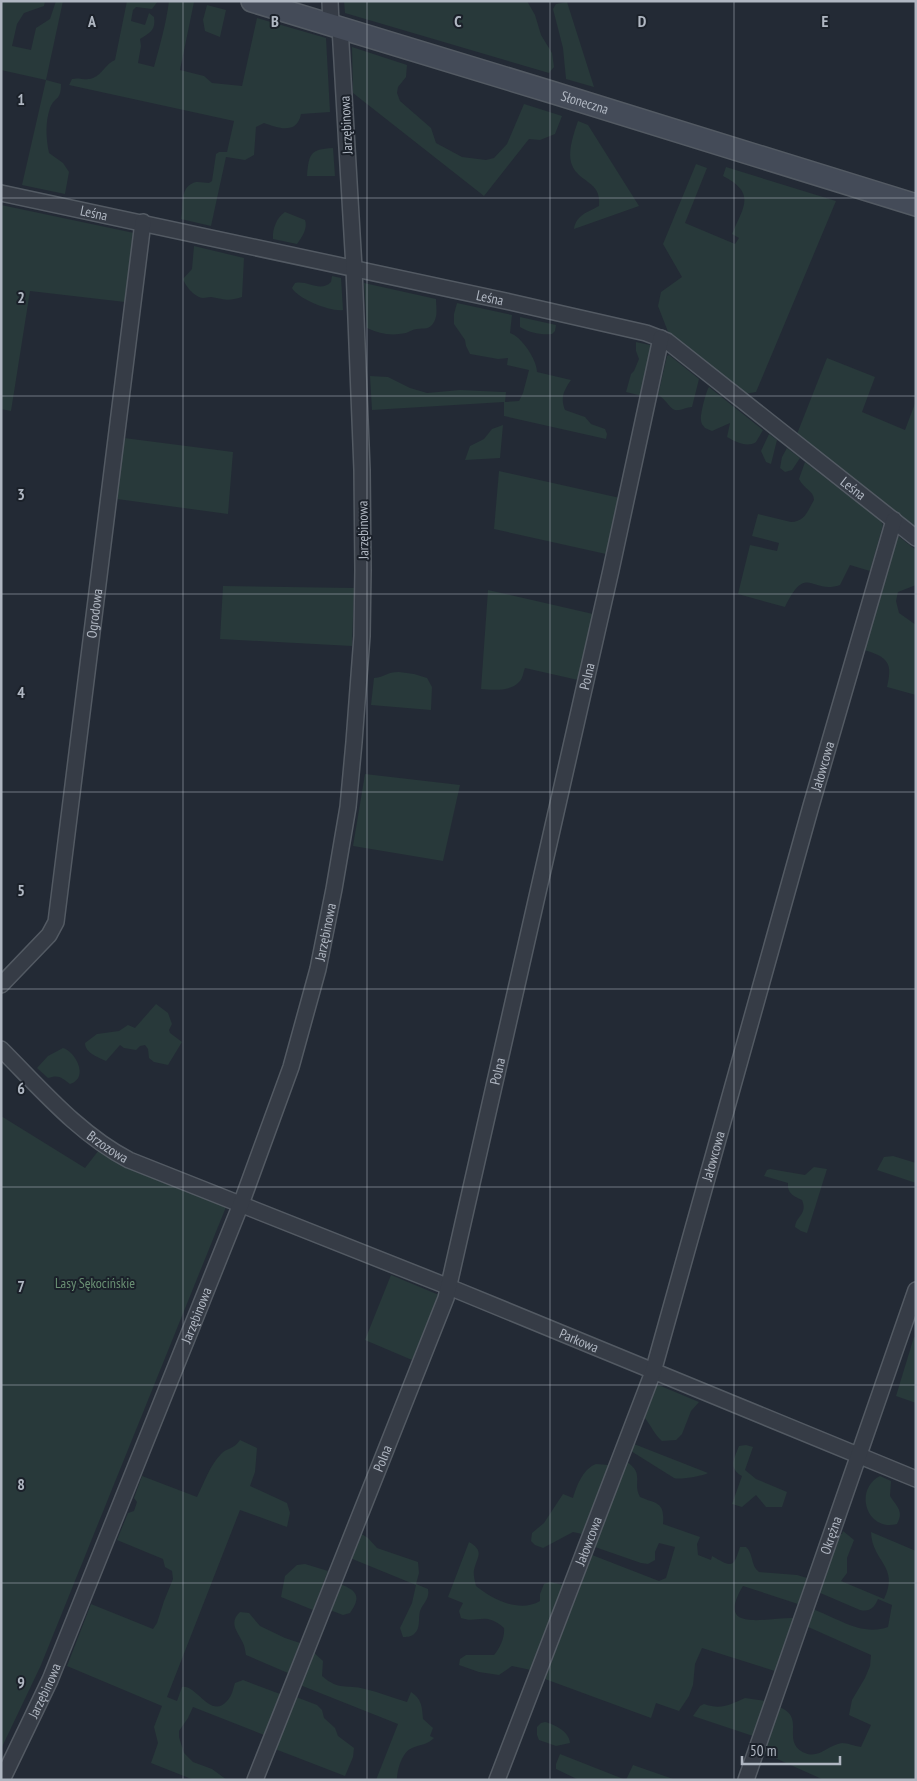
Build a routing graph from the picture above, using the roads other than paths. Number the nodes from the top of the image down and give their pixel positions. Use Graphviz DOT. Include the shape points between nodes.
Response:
graph roads {
  1 [pos="252,1"];
  2 [pos="330,1"];
  3 [pos="335,25"];
  4 [pos="1,192"];
  5 [pos="916,205"];
  6 [pos="143,222"];
  7 [pos="354,268"];
  8 [pos="661,338"];
  9 [pos="894,520"];
  10 [pos="916,538"];
  11 [pos="1,985"];
  12 [pos="1,1049"];
  13 [pos="241,1204"];
  14 [pos="449,1287"];
  15 [pos="916,1290"];
  16 [pos="652,1372"];
  17 [pos="858,1456"];
  18 [pos="916,1479"];
  19 [pos="2,1780"];
  20 [pos="255,1780"];
  21 [pos="497,1780"];
  22 [pos="746,1780"];
  1 -- 3 [label="main road, Słoneczna"];
  2 -- 3 [label="street, Jarzębinowa"];
  3 -- 5 [label="main road, Słoneczna"];
  3 -- 7 [label="street, Jarzębinowa"];
  4 -- 6 [label="street, Leśna"];
  6 -- 7 [label="street, Leśna"];
  6 -- 11 [label="street, Ogrodowa" via="56,922 49,935"];
  7 -- 8 [label="street, Leśna"];
  7 -- 13 [label="street, Jarzębinowa" via="363,570 362,636 348,807 318,969 297,1048"];
  8 -- 9 [label="street, Leśna"];
  8 -- 14 [label="street, Polna"];
  9 -- 10 [label="street, Leśna"];
  9 -- 16 [label="street, Jałowcowa"];
  12 -- 13 [label="street, Brzozowa" via="75,1122 107,1147 129,1160"];
  13 -- 14 [label="street, Parkowa"];
  13 -- 19 [label="street, Jarzębinowa" via="50,1680"];
  14 -- 16 [label="street, Parkowa"];
  14 -- 20 [label="street, Polna"];
  15 -- 17 [label="street, Okrężna"];
  16 -- 17 [label="street, Parkowa"];
  16 -- 21 [label="street, Jałowcowa"];
  17 -- 18 [label="street, Parkowa"];
  17 -- 22 [label="street, Okrężna"];
}
